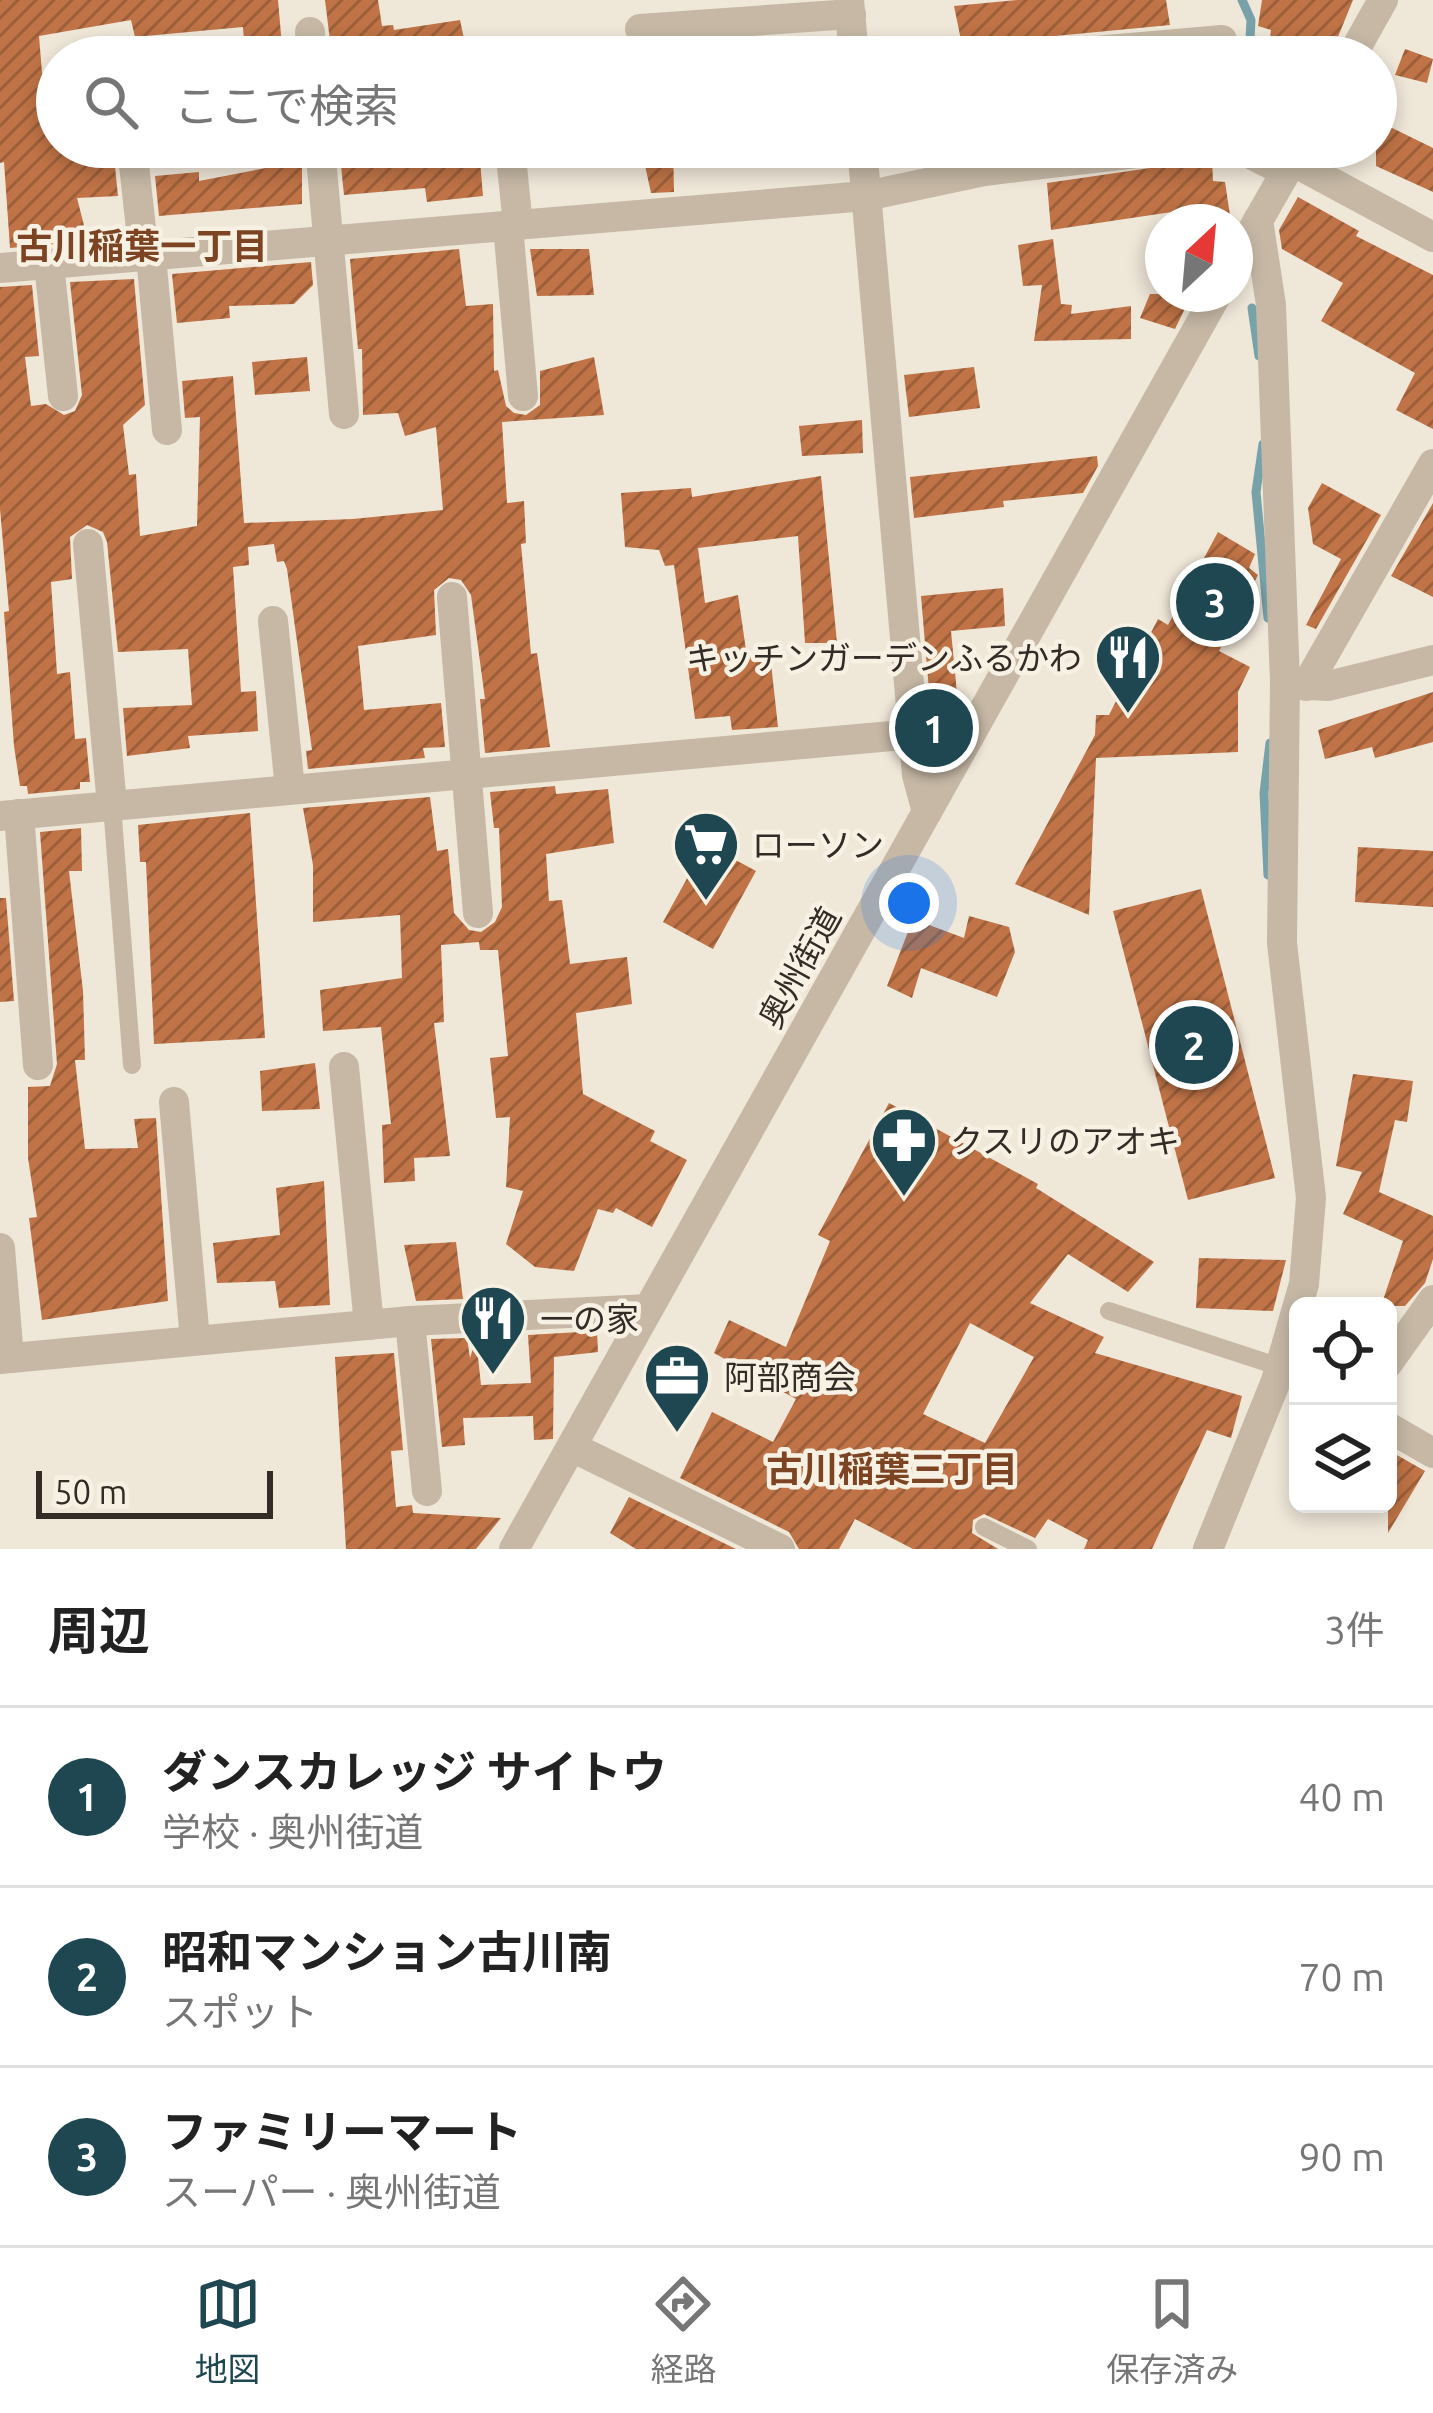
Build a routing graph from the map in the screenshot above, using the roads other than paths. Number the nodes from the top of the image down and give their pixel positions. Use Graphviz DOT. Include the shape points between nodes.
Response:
graph roads {
  1 [pos="1383,0"];
  2 [pos="850,7"];
  3 [pos="640,29"];
  4 [pos="1363,36"];
  5 [pos="135,168"];
  6 [pos="322,168"];
  7 [pos="510,168"];
  8 [pos="864,168"];
  9 [pos="1010,168"];
  10 [pos="1287,168"];
  11 [pos="1307,168"];
  12 [pos="866,196"];
  13 [pos="1258,220"];
  14 [pos="513,226"];
  15 [pos="1253,229"];
  16 [pos="1433,237"];
  17 [pos="328,241"];
  18 [pos="147,256"];
  19 [pos="49,264"];
  20 [pos="0,268"];
  21 [pos="1206,312"];
  22 [pos="523,396"];
  23 [pos="63,397"];
  24 [pos="344,414"];
  25 [pos="166,430"];
  26 [pos="1433,464"];
  27 [pos="88,544"];
  28 [pos="452,597"];
  29 [pos="273,621"];
  30 [pos="1433,660"];
  31 [pos="1296,684"];
  32 [pos="914,734"];
  33 [pos="467,774"];
  34 [pos="290,789"];
  35 [pos="112,805"];
  36 [pos="927,812"];
  37 [pos="9,815"];
  38 [pos="478,914"];
  39 [pos="131,1064"];
  40 [pos="38,1065"];
  41 [pos="344,1067"];
  42 [pos="174,1102"];
  43 [pos="0,1248"];
  44 [pos="1433,1300"];
  45 [pos="648,1309"];
  46 [pos="1109,1311"];
  47 [pos="410,1322"];
  48 [pos="369,1325"];
  49 [pos="196,1340"];
  50 [pos="1397,1351"];
  51 [pos="4,1358"];
  52 [pos="1285,1379"];
  53 [pos="1397,1431"];
  54 [pos="572,1447"];
  55 [pos="1433,1453"];
  56 [pos="428,1491"];
  57 [pos="984,1527"];
  58 [pos="514,1549"];
  59 [pos="780,1549"];
  60 [pos="1028,1549"];
  61 [pos="1208,1549"];
  1 -- 4 [label="street"];
  2 -- 3 [label="street"];
  5 -- 18 [label="street"];
  6 -- 17 [label="street"];
  7 -- 14 [label="street"];
  8 -- 12 [label="street"];
  9 -- 12 [label="street"];
  10 -- 13 [label="street"];
  11 -- 16 [label="street"];
  12 -- 14 [label="street"];
  12 -- 32 [label="street"];
  13 -- 15 [label="street"];
  13 -- 31 [label="street"];
  14 -- 17 [label="street"];
  14 -- 22 [label="street"];
  17 -- 18 [label="street"];
  17 -- 24 [label="street"];
  18 -- 19 [label="street"];
  18 -- 25 [label="street"];
  19 -- 20 [label="street"];
  19 -- 23 [label="street"];
  21 -- 36 [label="street, 奥州街道"];
  26 -- 31 [label="street"];
  27 -- 35 [label="street"];
  28 -- 33 [label="street"];
  29 -- 34 [label="street"];
  30 -- 31 [label="street" via="1328,686"];
  31 -- 52 [label="street" via="1282,943 1311,1198"];
  32 -- 33 [label="street"];
  32 -- 36 [label="street"];
  33 -- 34 [label="street"];
  33 -- 38 [label="street"];
  34 -- 35 [label="street"];
  35 -- 37 [label="street"];
  35 -- 39 [label="lane"];
  36 -- 45 [label="street, 奥州街道"];
  37 -- 40 [label="street"];
  41 -- 48 [label="street"];
  42 -- 49 [label="street"];
  43 -- 51 [label="street"];
  44 -- 50 [label="street"];
  45 -- 47 [label="street"];
  45 -- 54 [label="street, 奥州街道"];
  46 -- 52 [label="lane"];
  47 -- 48 [label="street"];
  47 -- 56 [label="street"];
  48 -- 49 [label="street"];
  49 -- 51 [label="street"];
  52 -- 61 [label="street"];
  53 -- 55 [label="street"];
  54 -- 58 [label="street, 奥州街道"];
  54 -- 59 [label="street"];
  57 -- 60 [label="lane"];
}
